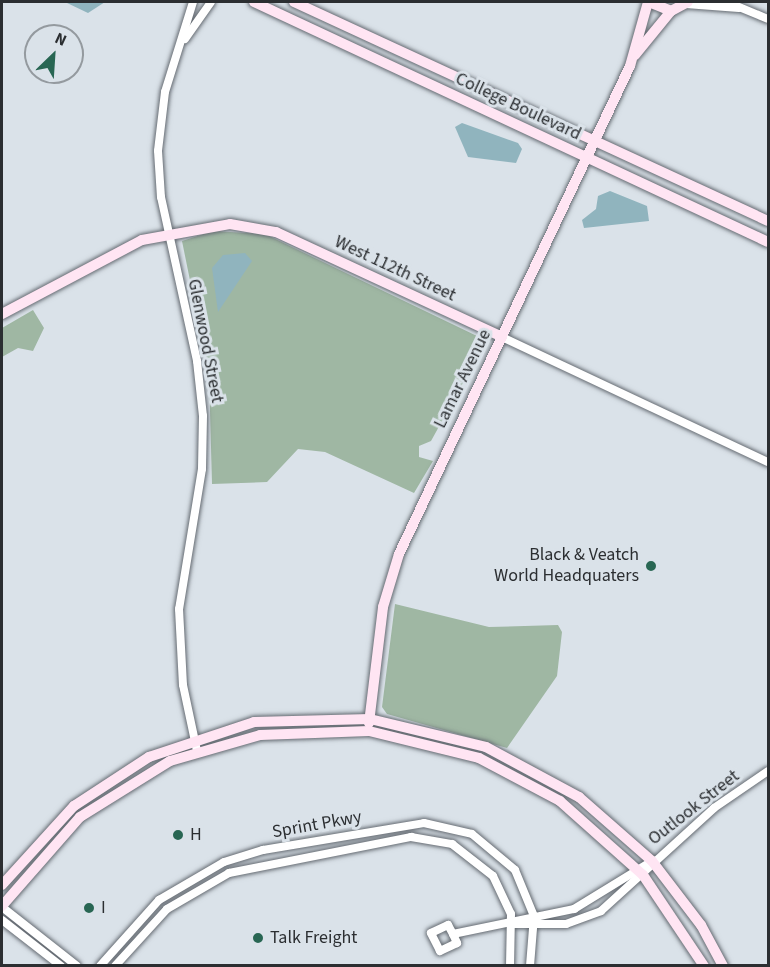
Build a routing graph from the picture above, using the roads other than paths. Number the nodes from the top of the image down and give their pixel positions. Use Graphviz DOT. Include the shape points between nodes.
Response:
graph roads {
  1 [pos="193,2"];
  2 [pos="211,2"];
  3 [pos="254,2"];
  4 [pos="294,2"];
  5 [pos="648,2"];
  6 [pos="728,2"];
  7 [pos="687,3"];
  8 [pos="739,8"];
  9 [pos="671,11"];
  10 [pos="768,19"];
  11 [pos="180,45"];
  12 [pos="635,55"];
  13 [pos="596,141"];
  14 [pos="588,158"];
  15 [pos="768,221"];
  16 [pos="168,235"];
  17 [pos="768,242"];
  18 [pos="2,314"];
  19 [pos="502,337"];
  20 [pos="768,462"];
  21 [pos="370,719"];
  22 [pos="369,731"];
  23 [pos="193,738"];
  24 [pos="197,751"];
  25 [pos="768,771"];
  26 [pos="652,861"];
  27 [pos="639,871"];
  28 [pos="2,885"];
  29 [pos="2,906"];
  30 [pos="534,916"];
  31 [pos="2,920"];
  32 [pos="513,924"];
  33 [pos="535,927"];
  34 [pos="453,934"];
  35 [pos="61,966"];
  36 [pos="77,966"];
  37 [pos="100,966"];
  38 [pos="115,966"];
  39 [pos="510,966"];
  40 [pos="530,966"];
  41 [pos="704,966"];
  42 [pos="723,966"];
  1 -- 11 [label="street, Glenwood Street"];
  2 -- 11 [label="street, Glenwood Street"];
  3 -- 14 [label="street, College Boulevard"];
  4 -- 13 [label="street, College Boulevard"];
  5 -- 9 [label="street"];
  5 -- 12 [label="street, Lamar Avenue"];
  6 -- 8 [label="street"];
  7 -- 8 [label="street"];
  7 -- 9 [label="street"];
  8 -- 10 [label="street"];
  9 -- 12 [label="street, Lamar Avenue"];
  11 -- 16 [label="street, Glenwood Street" via="159,136"];
  12 -- 13 [label="street, Lamar Avenue"];
  13 -- 14 [label="street, Lamar Avenue"];
  13 -- 15 [label="street, College Boulevard"];
  14 -- 17 [label="street, College Boulevard"];
  14 -- 19 [label="street, Lamar Avenue"];
  16 -- 18 [label="street, West 112th Street" via="116,251"];
  16 -- 19 [label="street, West 112th Street" via="231,224 276,232"];
  16 -- 23 [label="street, Glenwood Street" via="203,416 202,469 179,609 183,685"];
  19 -- 20 [label="street, West 112th Street"];
  19 -- 21 [label="street, Lamar Avenue" via="399,554 383,607"];
  21 -- 22 [label="street, Lamar Avenue"];
  21 -- 23 [label="street" via="276,719"];
  21 -- 26 [label="street" via="454,736 522,763 589,804"];
  22 -- 24 [label="street" via="279,732"];
  22 -- 27 [label="street" via="447,747 510,771 575,812"];
  23 -- 24 [label="street, Glenwood Street"];
  23 -- 28 [label="street" via="149,757 92,792 45,832"];
  24 -- 29 [label="street" via="141,775 86,812 45,850"];
  25 -- 26 [label="street, Outlook Street"];
  26 -- 27 [label="street"];
  26 -- 42 [label="street" via="701,925"];
  27 -- 30 [label="street" via="585,904"];
  27 -- 33 [label="street" via="593,916"];
  27 -- 41 [label="street"];
  29 -- 36 [label="street"];
  30 -- 32 [label="street"];
  30 -- 33 [label="street, Sprint Pkwy"];
  30 -- 37 [label="street, Sprint Pkwy" via="520,878 489,844 453,827 413,823 224,862 159,900"];
  31 -- 35 [label="street"];
  32 -- 33 [label="street"];
  32 -- 34 [label="street" via="473,926"];
  32 -- 38 [label="street, Sprint Pkwy" via="505,895 480,862 441,841 400,838 230,873 167,909"];
  32 -- 39 [label="street, Sprint Pkwy"];
  33 -- 40 [label="street, Sprint Pkwy"];
}
